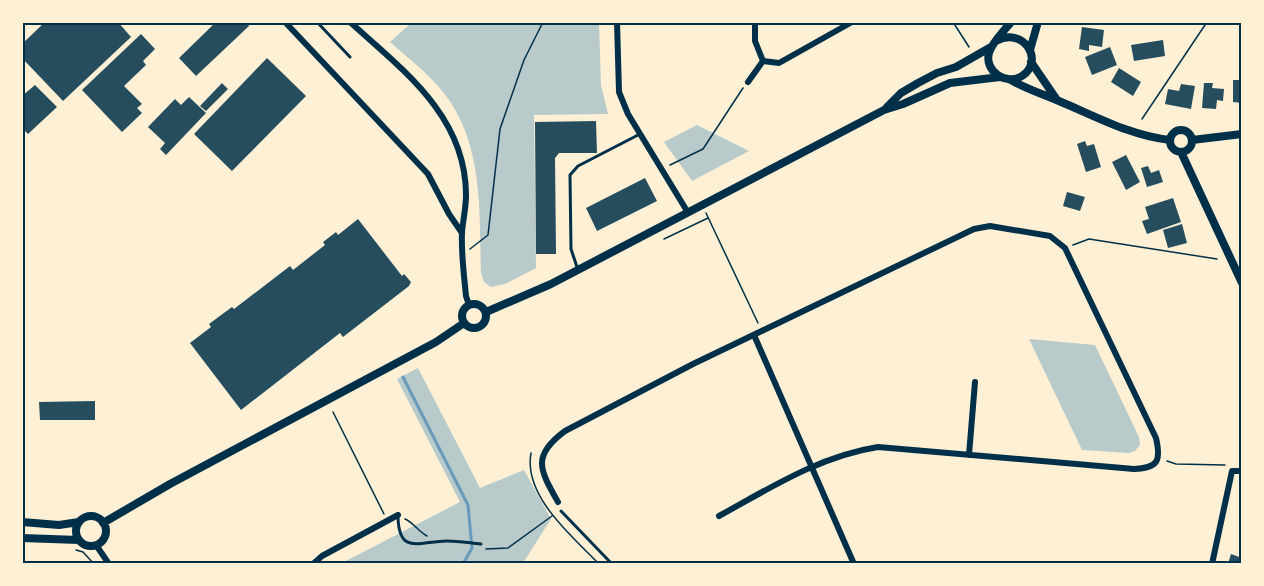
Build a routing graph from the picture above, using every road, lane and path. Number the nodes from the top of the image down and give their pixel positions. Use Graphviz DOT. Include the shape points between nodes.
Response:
graph roads {
  1 [pos="285,22"];
  2 [pos="317,22"];
  3 [pos="350,22"];
  4 [pos="543,22"];
  5 [pos="618,22"];
  6 [pos="755,22"];
  7 [pos="852,22"];
  8 [pos="953,22"];
  9 [pos="1011,22"];
  10 [pos="1038,22"];
  11 [pos="1208,22"];
  12 [pos="994,44"];
  13 [pos="1030,50"];
  14 [pos="974,56"];
  15 [pos="350,57"];
  16 [pos="764,61"];
  17 [pos="1031,62"];
  18 [pos="1000,77"];
  19 [pos="1011,80"];
  20 [pos="748,82"];
  21 [pos="1057,100"];
  22 [pos="884,110"];
  23 [pos="1142,119"];
  24 [pos="640,134"];
  25 [pos="1242,134"];
  26 [pos="1170,140"];
  27 [pos="1192,140"];
  28 [pos="1181,152"];
  29 [pos="662,169"];
  30 [pos="701,204"];
  31 [pos="687,212"];
  32 [pos="708,218"];
  33 [pos="462,234"];
  34 [pos="664,239"];
  35 [pos="1065,248"];
  36 [pos="464,254"];
  37 [pos="1217,259"];
  38 [pos="579,270"];
  39 [pos="1242,283"];
  40 [pos="469,305"];
  41 [pos="486,312"];
  42 [pos="464,323"];
  43 [pos="763,332"];
  44 [pos="754,335"];
  45 [pos="975,382"];
  46 [pos="22,404"];
  47 [pos="333,412"];
  48 [pos="531,453"];
  49 [pos="969,455"];
  50 [pos="1159,459"];
  51 [pos="811,468"];
  52 [pos="1232,471"];
  53 [pos="1242,471"];
  54 [pos="22,502"];
  55 [pos="558,502"];
  56 [pos="561,511"];
  57 [pos="398,516"];
  58 [pos="719,516"];
  59 [pos="387,520"];
  60 [pos="22,522"];
  61 [pos="79,522"];
  62 [pos="104,523"];
  63 [pos="44,524"];
  64 [pos="22,528"];
  65 [pos="22,538"];
  66 [pos="79,540"];
  67 [pos="481,544"];
  68 [pos="96,545"];
  69 [pos="73,548"];
  70 [pos="94,564"];
  71 [pos="109,564"];
  72 [pos="313,564"];
  73 [pos="599,564"];
  74 [pos="612,564"];
  75 [pos="854,564"];
  76 [pos="1212,564"];
  1 -- 33 [label="street" via="428,174"];
  2 -- 15 [label="lane"];
  3 -- 33 [label="street" via="414,80 449,127 465,184"];
  4 -- 36 [label="path" via="524,60 500,129 488,235"];
  5 -- 24 [label="street" via="619,92"];
  6 -- 16 [label="street" via="755,41"];
  7 -- 16 [label="street" via="779,63"];
  8 -- 14 [label="path"];
  9 -- 12 [label="main road"];
  10 -- 13 [label="main road"];
  11 -- 23 [label="path"];
  12 -- 13 [label="main road" via="1002,38 1015,37"];
  12 -- 14 [label="main road"];
  12 -- 18 [label="main road" via="988,60"];
  13 -- 17 [label="main road"];
  14 -- 22 [label="main road" via="901,93"];
  16 -- 20 [label="street"];
  17 -- 19 [label="main road" via="1026,73"];
  17 -- 21 [label="street"];
  18 -- 19 [label="main road"];
  18 -- 22 [label="main road" via="950,82"];
  19 -- 21 [label="street"];
  20 -- 29 [label="path" via="703,149"];
  21 -- 26 [label="street" via="1133,131"];
  22 -- 30 [label="main road"];
  24 -- 29 [label="street"];
  24 -- 38 [label="lane" via="578,166 570,175 571,249"];
  25 -- 27 [label="street"];
  26 -- 27 [label="street" via="1179,130 1189,133"];
  26 -- 28 [label="street" via="1174,150"];
  27 -- 28 [label="street" via="1189,148"];
  28 -- 39 [label="street"];
  29 -- 31 [label="street"];
  30 -- 31 [label="main road"];
  30 -- 32 [label="path"];
  31 -- 38 [label="main road"];
  32 -- 34 [label="path"];
  32 -- 43 [label="path"];
  33 -- 36 [label="street"];
  35 -- 37 [label="path" via="1089,239"];
  35 -- 43 [label="street" via="1050,236 990,226 974,229"];
  35 -- 50 [label="street" via="1156,438"];
  36 -- 40 [label="street"];
  38 -- 41 [label="main road"];
  40 -- 41 [label="main road" via="480,306"];
  40 -- 42 [label="main road" via="463,311"];
  41 -- 42 [label="main road" via="481,326 470,328"];
  42 -- 62 [label="main road" via="436,342 180,478"];
  43 -- 44 [label="street"];
  44 -- 51 [label="street"];
  44 -- 55 [label="street" via="552,441 543,452 541,468"];
  45 -- 49 [label="street"];
  46 -- 54 [label="lane"];
  47 -- 59 [label="path"];
  48 -- 73 [label="path" via="532,477 552,516"];
  49 -- 50 [label="street" via="1134,469 1146,469"];
  49 -- 51 [label="street" via="878,447 833,457"];
  50 -- 52 [label="path" via="1176,464 1227,465"];
  51 -- 58 [label="street"];
  51 -- 75 [label="street"];
  52 -- 53 [label="street"];
  52 -- 76 [label="street"];
  56 -- 74 [label="lane"];
  57 -- 59 [label="street"];
  57 -- 67 [label="lane" via="398,530 408,543"];
  59 -- 72 [label="street"];
  60 -- 63 [label="main road"];
  61 -- 62 [label="main road" via="92,516"];
  61 -- 63 [label="main road"];
  61 -- 66 [label="main road"];
  62 -- 68 [label="main road" via="105,536"];
  63 -- 64 [label="main road"];
  65 -- 66 [label="main road"];
  66 -- 68 [label="main road" via="86,546"];
  68 -- 71 [label="street"];
  69 -- 70 [label="path"];
}
